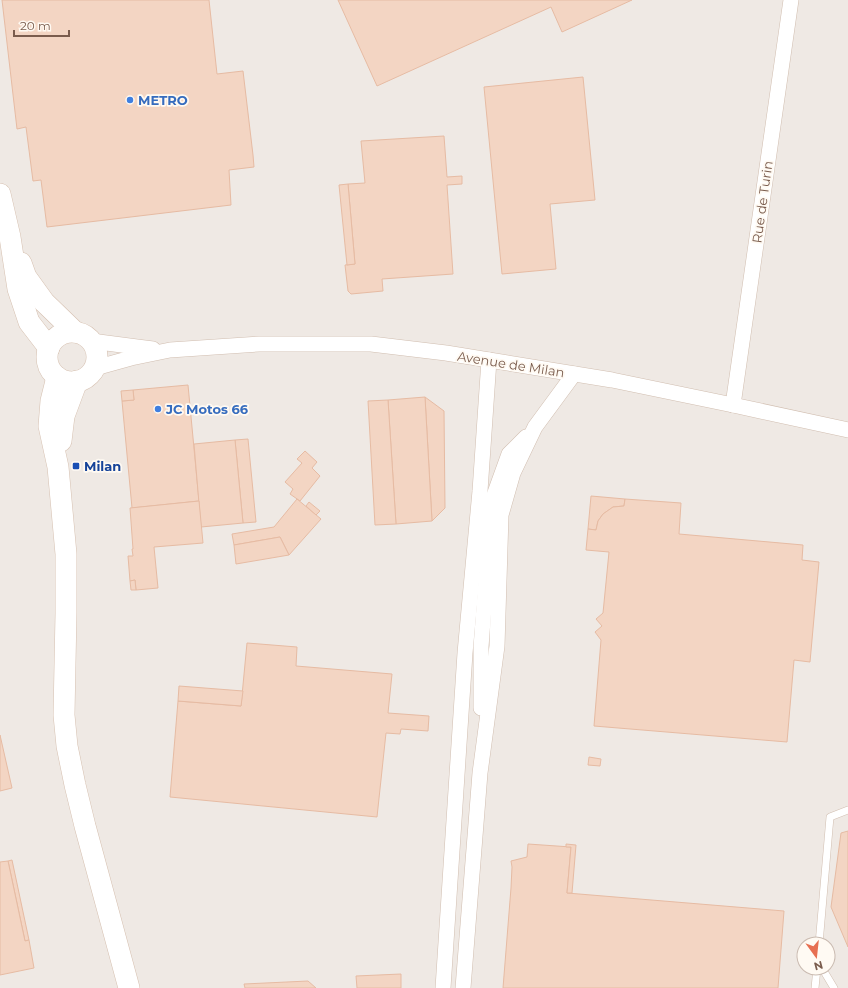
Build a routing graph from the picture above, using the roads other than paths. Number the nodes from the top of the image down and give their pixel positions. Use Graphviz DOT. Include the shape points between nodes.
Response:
graph roads {
  1 [pos="792,0"];
  2 [pos="0,194"];
  3 [pos="10,237"];
  4 [pos="83,336"];
  5 [pos="48,348"];
  6 [pos="170,350"];
  7 [pos="489,360"];
  8 [pos="95,368"];
  9 [pos="574,374"];
  10 [pos="57,377"];
  11 [pos="77,382"];
  12 [pos="733,405"];
  13 [pos="848,430"];
  14 [pos="58,467"];
  15 [pos="848,810"];
  16 [pos="820,936"];
  17 [pos="816,976"];
  18 [pos="827,976"];
  19 [pos="129,988"];
  20 [pos="443,988"];
  21 [pos="463,988"];
  22 [pos="815,988"];
  23 [pos="834,988"];
  1 -- 12 [label="street, Rue de Turin"];
  2 -- 3 [label="street"];
  3 -- 4 [label="street" via="26,277 44,302"];
  3 -- 5 [label="street" via="18,289 29,322"];
  4 -- 5 [label="street" via="66,333 59,336"];
  4 -- 6 [label="street, Avenue de Milan" via="137,347"];
  4 -- 8 [label="street" via="95,347"];
  5 -- 10 [label="street" via="48,364"];
  6 -- 7 [label="street, Avenue de Milan" via="259,344 371,344"];
  6 -- 8 [label="street, Avenue de Milan"];
  7 -- 9 [label="street, Avenue de Milan"];
  7 -- 20 [label="street" via="465,653"];
  8 -- 11 [label="street"];
  9 -- 12 [label="street, Avenue de Milan"];
  9 -- 21 [label="street" via="535,427 513,473 501,515 497,646 480,773"];
  10 -- 11 [label="street" via="64,381"];
  10 -- 14 [label="street" via="51,401 49,426"];
  11 -- 14 [label="street" via="64,416"];
  12 -- 13 [label="street, Avenue de Milan"];
  14 -- 19 [label="street" via="66,554 64,715 67,746 85,826"];
  15 -- 16 [label="lane" via="830,817"];
  17 -- 22 [label="lane"];
  18 -- 23 [label="lane"];
}
